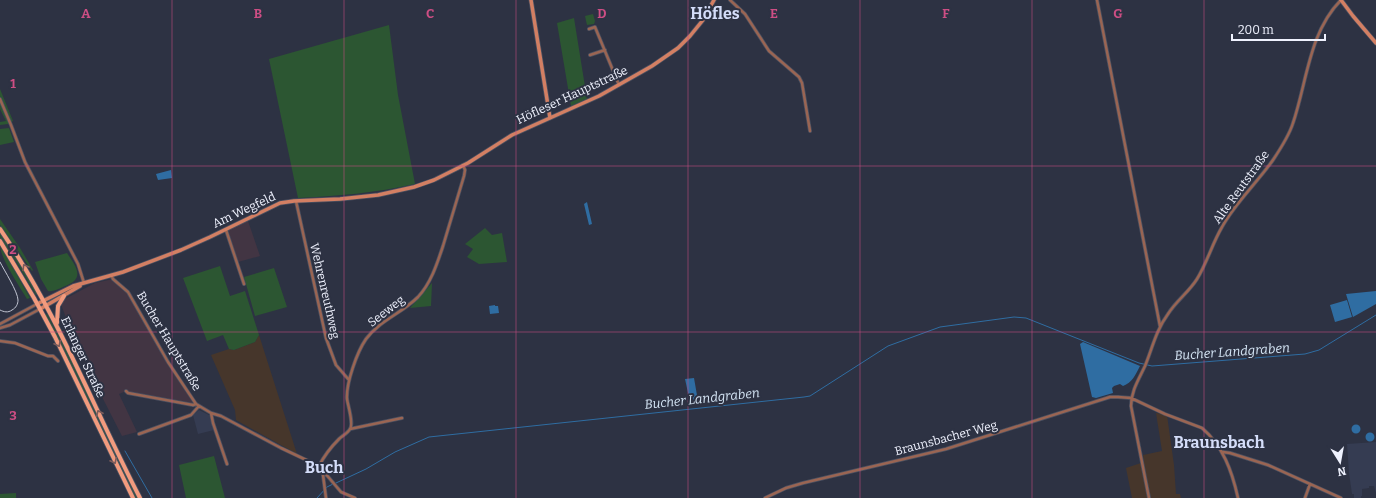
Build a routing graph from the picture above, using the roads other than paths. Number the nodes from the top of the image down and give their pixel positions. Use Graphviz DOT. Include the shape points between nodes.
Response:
graph roads {
  1 [pos="531,0"];
  2 [pos="714,0"];
  3 [pos="730,0"];
  4 [pos="1097,0"];
  5 [pos="1341,0"];
  6 [pos="589,29"];
  7 [pos="1376,43"];
  8 [pos="605,50"];
  9 [pos="590,56"];
  10 [pos="619,86"];
  11 [pos="0,99"];
  12 [pos="550,118"];
  13 [pos="810,131"];
  14 [pos="464,165"];
  15 [pos="296,200"];
  16 [pos="0,229"];
  17 [pos="226,230"];
  18 [pos="0,241"];
  19 [pos="111,275"];
  20 [pos="84,284"];
  21 [pos="244,284"];
  22 [pos="64,296"];
  23 [pos="44,300"];
  24 [pos="38,304"];
  25 [pos="47,305"];
  26 [pos="40,309"];
  27 [pos="0,324"];
  28 [pos="57,324"];
  29 [pos="1160,326"];
  30 [pos="0,328"];
  31 [pos="0,341"];
  32 [pos="58,361"];
  33 [pos="349,380"];
  34 [pos="126,391"];
  35 [pos="1131,398"];
  36 [pos="198,405"];
  37 [pos="211,413"];
  38 [pos="402,418"];
  39 [pos="350,429"];
  40 [pos="139,434"];
  41 [pos="1222,452"];
  42 [pos="227,464"];
  43 [pos="319,466"];
  44 [pos="324,470"];
  45 [pos="1310,484"];
  46 [pos="132,498"];
  47 [pos="140,498"];
  48 [pos="326,498"];
  49 [pos="355,498"];
  50 [pos="765,498"];
  51 [pos="1150,498"];
  52 [pos="1238,498"];
  53 [pos="1305,498"];
  54 [pos="1341,498"];
  1 -- 12 [label="street"];
  2 -- 10 [label="street, Höfleser Hauptstraße" via="699,26 683,43"];
  3 -- 13 [label="street" via="745,14 769,51 799,77"];
  4 -- 29 [label="street"];
  5 -- 7 [label="street"];
  5 -- 29 [label="street, Alte Reutstraße" via="1327,17 1318,34 1293,124 1285,140 1264,172 1227,218 1196,281"];
  6 -- 8 [label="street" via="595,27"];
  8 -- 9 [label="street"];
  8 -- 10 [label="street"];
  10 -- 12 [label="street, Höfleser Hauptstraße"];
  11 -- 20 [label="street" via="25,162 78,264"];
  12 -- 14 [label="street, Höfleser Hauptstraße" via="512,135"];
  14 -- 15 [label="street, Am Wegfeld" via="430,182 392,192 350,199"];
  14 -- 33 [label="street, Seeweg" via="450,223 429,282 405,308 366,339"];
  15 -- 17 [label="street, Am Wegfeld" via="276,205"];
  15 -- 33 [label="street, Wehrenreuthweg" via="326,338 336,365"];
  23 -- 16 [label="main road, Erlanger Straße, one-way"];
  17 -- 19 [label="street, Am Wegfeld" via="181,250"];
  17 -- 21 [label="street"];
  18 -- 24 [label="main road, Erlanger Straße"];
  19 -- 20 [label="street, Am Wegfeld"];
  19 -- 36 [label="street, Bucher Hauptstraße" via="128,292 168,362"];
  20 -- 22 [label="street, Am Wegfeld"];
  20 -- 23 [label="street, Am Wegfeld" via="73,286"];
  22 -- 25 [label="street, Am Wegfeld"];
  22 -- 28 [label="main road" via="58,306"];
  23 -- 24 [label="street, Am Wegfeld"];
  23 -- 25 [label="main road, Erlanger Straße"];
  24 -- 26 [label="main road, Erlanger Straße"];
  24 -- 27 [label="street"];
  25 -- 26 [label="street, Am Wegfeld"];
  25 -- 28 [label="main road, Erlanger Straße"];
  26 -- 30 [label="street"];
  26 -- 46 [label="main road, Erlanger Straße, one-way"];
  47 -- 28 [label="main road, Erlanger Straße, one-way"];
  29 -- 35 [label="street, Alte Reutstraße"];
  31 -- 32 [label="street" via="15,343 53,356"];
  33 -- 39 [label="street, Seeweg" via="347,398 352,424"];
  34 -- 36 [label="street"];
  35 -- 41 [label="street" via="1202,428"];
  35 -- 50 [label="street, Braunsbacher Weg" via="1102,400 946,449 796,485"];
  35 -- 51 [label="street"];
  36 -- 37 [label="street, Bucher Hauptstraße"];
  36 -- 40 [label="street" via="191,415"];
  37 -- 42 [label="street"];
  37 -- 43 [label="street, Bucher Hauptstraße"];
  38 -- 39 [label="street"];
  39 -- 43 [label="street" via="324,456"];
  41 -- 45 [label="street" via="1261,463"];
  41 -- 52 [label="street"];
  43 -- 44 [label="street, Bucher Hauptstraße"];
  44 -- 48 [label="street"];
  44 -- 49 [label="street, Bucher Hauptstraße" via="345,495"];
  45 -- 53 [label="street"];
  45 -- 54 [label="street"];
}
